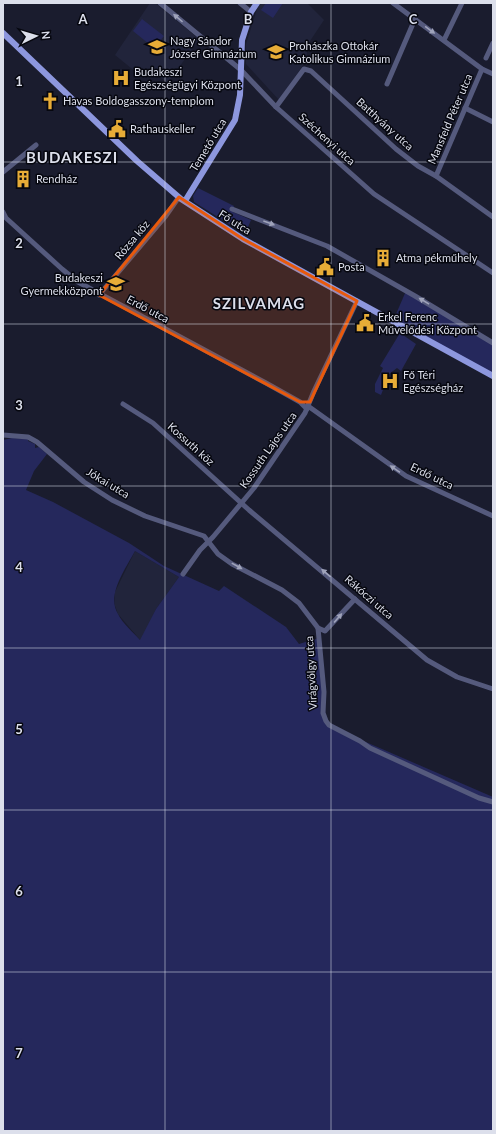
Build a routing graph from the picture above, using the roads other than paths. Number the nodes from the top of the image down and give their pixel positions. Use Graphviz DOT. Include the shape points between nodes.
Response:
graph roads {
  1 [pos="160,3"];
  2 [pos="240,3"];
  3 [pos="257,3"];
  4 [pos="393,3"];
  5 [pos="462,3"];
  6 [pos="251,12"];
  7 [pos="415,19"];
  8 [pos="3,33"];
  9 [pos="444,40"];
  10 [pos="493,43"];
  11 [pos="486,58"];
  12 [pos="482,69"];
  13 [pos="240,70"];
  14 [pos="493,74"];
  15 [pos="387,84"];
  16 [pos="276,107"];
  17 [pos="465,108"];
  18 [pos="493,122"];
  19 [pos="36,145"];
  20 [pos="3,172"];
  21 [pos="436,176"];
  22 [pos="179,197"];
  23 [pos="185,201"];
  24 [pos="232,209"];
  25 [pos="3,212"];
  26 [pos="493,217"];
  27 [pos="5,219"];
  28 [pos="493,273"];
  29 [pos="99,295"];
  30 [pos="357,301"];
  31 [pos="493,343"];
  32 [pos="493,376"];
  33 [pos="300,402"];
  34 [pos="123,404"];
  35 [pos="308,406"];
  36 [pos="3,435"];
  37 [pos="242,503"];
  38 [pos="493,516"];
  39 [pos="208,541"];
  40 [pos="183,574"];
  41 [pos="355,599"];
  42 [pos="318,628"];
  43 [pos="493,688"];
  44 [pos="493,802"];
  13 -- 1 [label="street, Széchenyi utca, one-way"];
  2 -- 6 [label="street"];
  3 -- 6 [label="main road, Temető utca"];
  4 -- 7 [label="street"];
  5 -- 9 [label="street"];
  6 -- 13 [label="main road, Temető utca" via="242,40"];
  7 -- 9 [label="street, one-way"];
  7 -- 15 [label="street"];
  8 -- 22 [label="main road, Fő utca" via="137,161"];
  9 -- 12 [label="street"];
  10 -- 11 [label="street"];
  12 -- 14 [label="street"];
  12 -- 17 [label="street, Mansfeld Péter utca"];
  13 -- 16 [label="street, Széchenyi utca"];
  13 -- 23 [label="main road, Temető utca" via="240,96 235,120"];
  16 -- 21 [label="street, Batthyány utca" via="304,70 311,71 396,149"];
  16 -- 28 [label="street, Széchenyi utca" via="374,194"];
  17 -- 18 [label="street"];
  17 -- 21 [label="street, Mansfeld Péter utca"];
  19 -- 20 [label="street"];
  21 -- 26 [label="street, Batthyány utca"];
  22 -- 23 [label="main road, Fő utca"];
  22 -- 29 [label="street, Rózsa köz"];
  23 -- 30 [label="main road, Fő utca" via="243,239"];
  24 -- 31 [label="street, Fő utca" via="327,246"];
  25 -- 27 [label="street, Erdő utca"];
  27 -- 29 [label="street, Erdő utca" via="62,269"];
  29 -- 33 [label="street, Erdő utca"];
  30 -- 32 [label="main road, Fő utca"];
  30 -- 35 [label="street, Kossuth Lajos utca"];
  33 -- 35 [label="street, Erdő utca"];
  33 -- 35 [label="street, Erdő utca" via="303,408"];
  34 -- 37 [label="street, Kossuth köz" via="153,423"];
  35 -- 37 [label="street, Kossuth Lajos utca" via="268,469"];
  38 -- 35 [label="street, Erdő utca, one-way" via="406,476"];
  36 -- 39 [label="street, Jókai utca" via="28,437 84,482 112,500 146,516 204,536"];
  37 -- 39 [label="street, Kossuth Lajos utca"];
  41 -- 37 [label="street, Rákóczi utca, one-way"];
  39 -- 40 [label="street, Kossuth Lajos utca"];
  39 -- 42 [label="street, Virágvölgy utca, one-way" via="214,550 228,560 282,590 299,604"];
  42 -- 41 [label="street, one-way" via="325,631"];
  41 -- 43 [label="street, Rákóczi utca" via="436,666 457,677"];
  42 -- 44 [label="street, Virágvölgy utca" via="324,692 323,714 329,725 370,748"];
}
